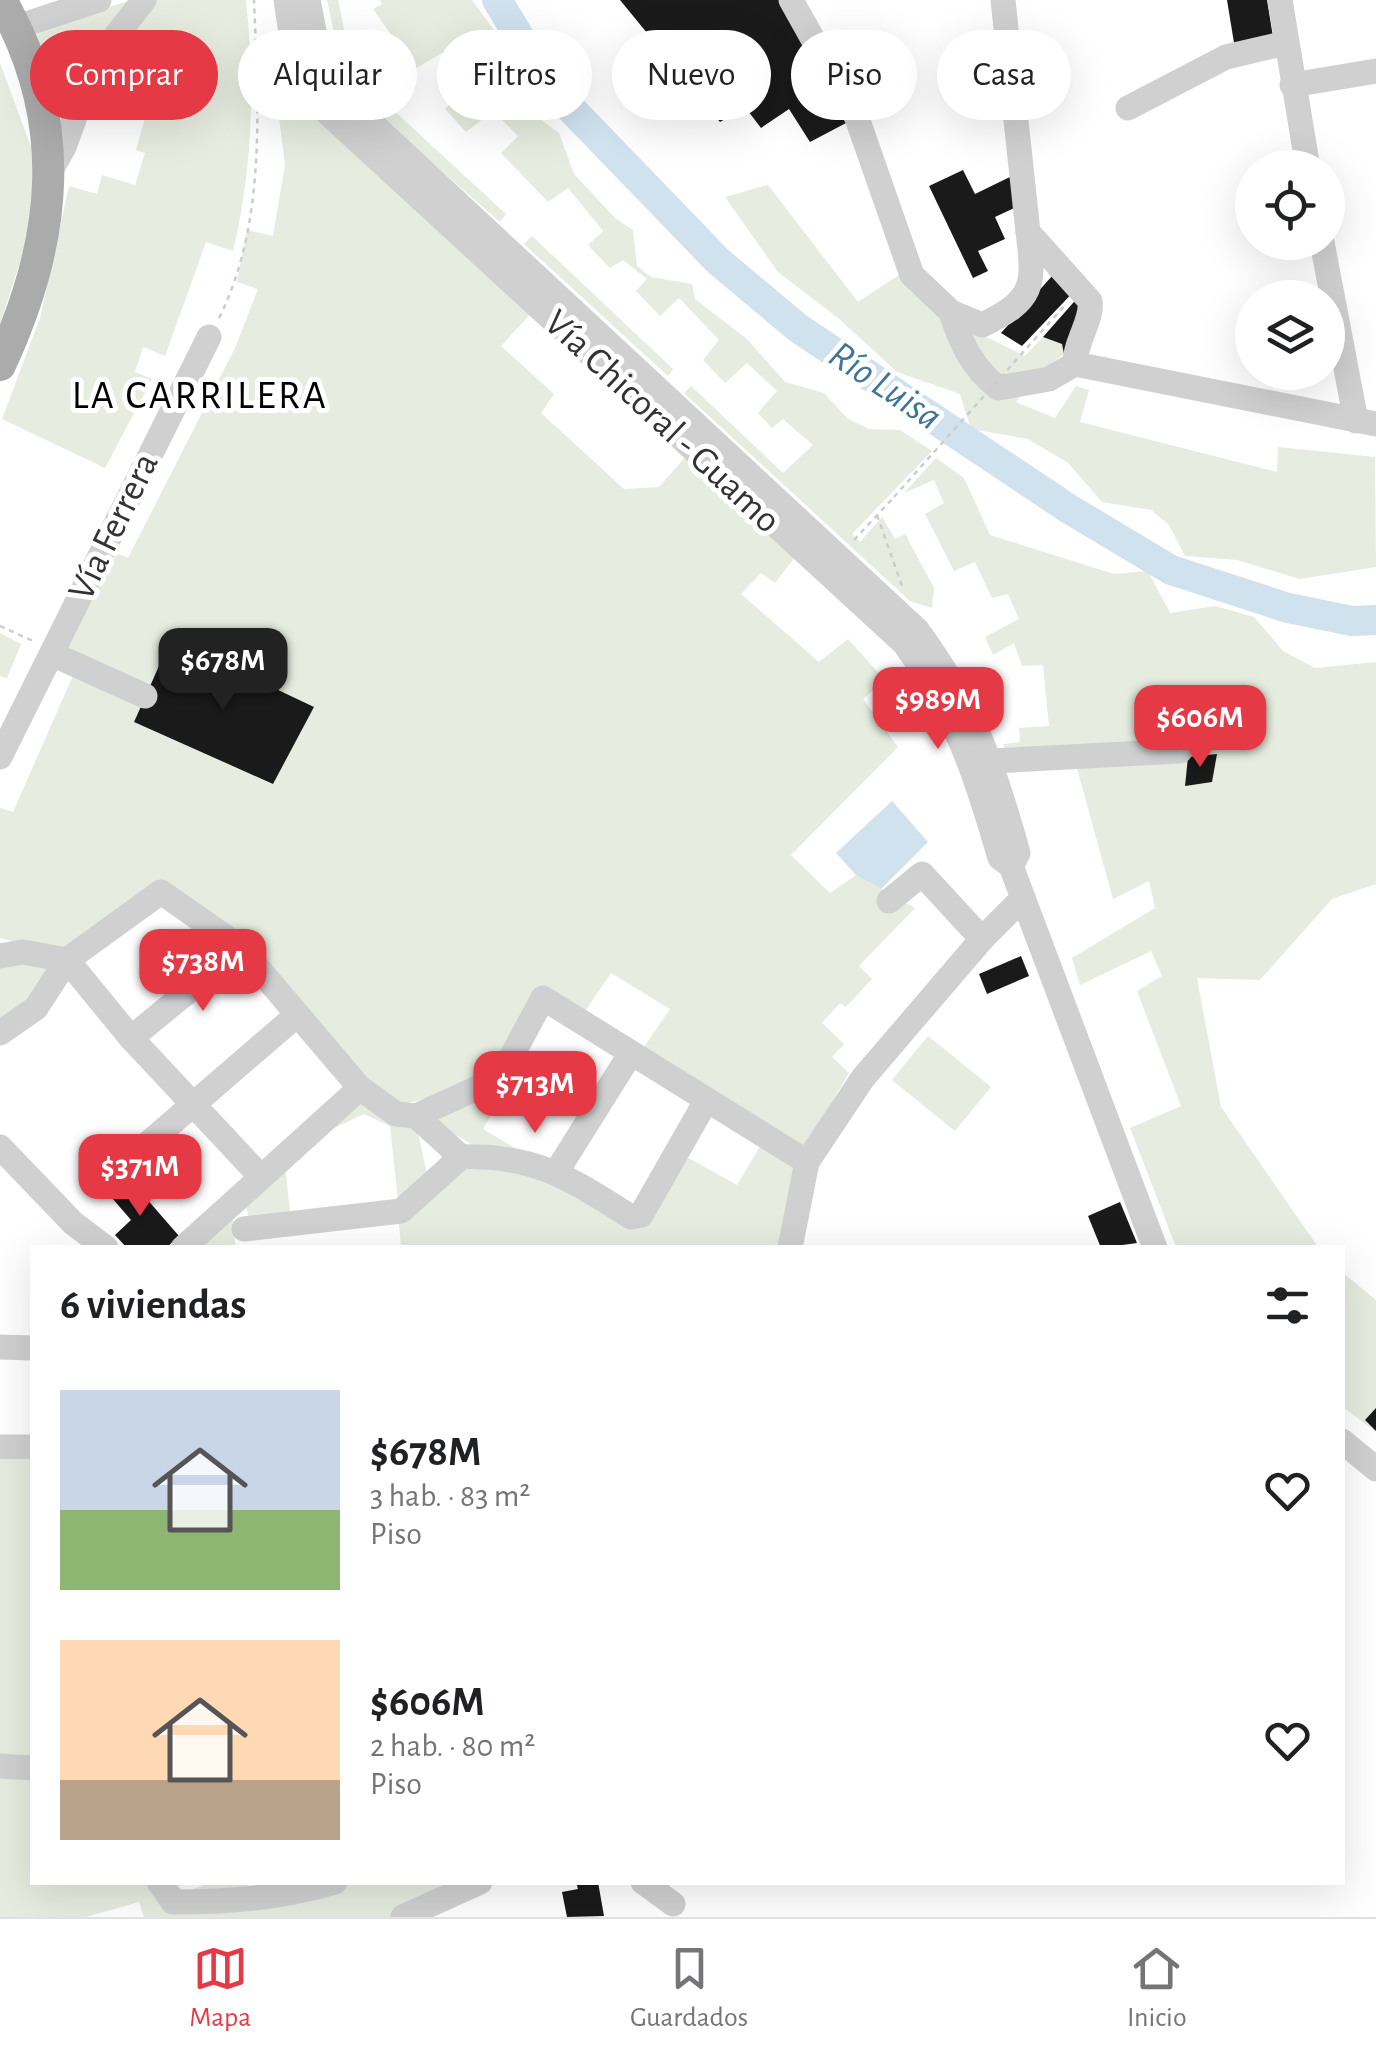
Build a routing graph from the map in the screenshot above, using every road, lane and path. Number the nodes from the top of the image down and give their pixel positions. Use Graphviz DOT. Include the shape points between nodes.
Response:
graph roads {
  1 [pos="144,0"];
  2 [pos="254,0"];
  3 [pos="286,0"];
  4 [pos="308,0"];
  5 [pos="791,0"];
  6 [pos="1003,0"];
  7 [pos="1280,0"];
  8 [pos="76,2"];
  9 [pos="9,14"];
  10 [pos="121,30"];
  11 [pos="1286,43"];
  12 [pos="30,63"];
  13 [pos="1376,71"];
  14 [pos="1292,85"];
  15 [pos="1128,108"];
  16 [pos="42,120"];
  17 [pos="74,120"];
  18 [pos="1305,150"];
  19 [pos="50,172"];
  20 [pos="1028,232"];
  21 [pos="1326,260"];
  22 [pos="504,262"];
  23 [pos="1066,304"];
  24 [pos="951,312"];
  25 [pos="209,337"];
  26 [pos="1075,364"];
  27 [pos="0,365"];
  28 [pos="1366,422"];
  29 [pos="878,516"];
  30 [pos="782,520"];
  31 [pos="838,557"];
  32 [pos="874,605"];
  33 [pos="0,626"];
  34 [pos="917,630"];
  35 [pos="50,651"];
  36 [pos="145,696"];
  37 [pos="1180,751"];
  38 [pos="984,755"];
  39 [pos="0,757"];
  40 [pos="1022,898"];
  41 [pos="889,901"];
  42 [pos="982,938"];
  43 [pos="242,948"];
  44 [pos="0,956"];
  45 [pos="67,960"];
  46 [pos="296,1015"];
  47 [pos="0,1033"];
  48 [pos="131,1038"];
  49 [pos="630,1054"];
  50 [pos="360,1088"];
  51 [pos="706,1100"];
  52 [pos="193,1105"];
  53 [pos="416,1116"];
  54 [pos="0,1147"];
  55 [pos="461,1156"];
  56 [pos="807,1162"];
  57 [pos="557,1171"];
  58 [pos="260,1177"];
  59 [pos="101,1184"];
  60 [pos="244,1229"];
  61 [pos="102,1245"];
  62 [pos="186,1245"];
  63 [pos="791,1245"];
  64 [pos="1154,1245"];
  65 [pos="0,1346"];
  66 [pos="30,1348"];
  67 [pos="1345,1444"];
  68 [pos="0,1447"];
  69 [pos="30,1447"];
  70 [pos="1376,1469"];
  71 [pos="0,1766"];
  72 [pos="30,1768"];
  73 [pos="161,1885"];
  74 [pos="325,1885"];
  75 [pos="466,1885"];
  76 [pos="649,1885"];
  77 [pos="259,1890"];
  78 [pos="676,1901"];
  79 [pos="403,1917"];
  1 -- 10 [label="street"];
  2 -- 25 [label="path" via="258,127 249,210 231,294"];
  3 -- 22 [label="street, Vía Chicoral - Guamo" via="296,67 319,106"];
  4 -- 22 [label="street, Vía Chicoral - Guamo" via="319,57 340,90"];
  5 -- 24 [label="street" via="856,118 912,276"];
  6 -- 20 [label="street"];
  7 -- 11 [label="street"];
  8 -- 9 [label="street"];
  9 -- 12 [label="main road"];
  11 -- 14 [label="street"];
  11 -- 15 [label="street" via="1226,58"];
  13 -- 14 [label="street"];
  14 -- 18 [label="street"];
  16 -- 19 [label="main road"];
  17 -- 19 [label="street"];
  19 -- 27 [label="main road" via="37,270"];
  20 -- 24 [label="street" via="1034,279 1016,309 982,325"];
  20 -- 26 [label="street" via="1090,300"];
  21 -- 28 [label="street"];
  22 -- 30 [label="street, Vía Chicoral - Guamo"];
  23 -- 29 [label="path, bridge"];
  24 -- 26 [label="street" via="969,357 998,388 1050,379"];
  25 -- 35 [label="street, Vía Ferrera"];
  26 -- 28 [label="street"];
  29 -- 31 [label="path"];
  29 -- 34 [label="path"];
  30 -- 31 [label="street, Vía Chicoral - Guamo"];
  30 -- 32 [label="street, Vía Chicoral - Guamo"];
  31 -- 32 [label="street, Vía Chicoral - Guamo"];
  32 -- 34 [label="street, Vía Chicoral - Guamo"];
  32 -- 38 [label="street, Vía Chicoral - Guamo"];
  33 -- 35 [label="path"];
  34 -- 38 [label="street, Vía Chicoral - Guamo" via="954,680"];
  35 -- 36 [label="street"];
  35 -- 39 [label="street, Vía Ferrera"];
  37 -- 38 [label="street"];
  38 -- 40 [label="street, Vía Chicoral - Guamo" via="1018,852 1012,866"];
  40 -- 42 [label="street"];
  40 -- 64 [label="street, Vía Chicoral - Guamo"];
  41 -- 42 [label="street" via="922,874"];
  42 -- 56 [label="street" via="863,1078"];
  43 -- 45 [label="street" via="161,892"];
  43 -- 46 [label="street"];
  43 -- 48 [label="street"];
  44 -- 45 [label="street" via="24,952"];
  45 -- 47 [label="street" via="36,1008"];
  45 -- 48 [label="street"];
  46 -- 50 [label="street"];
  46 -- 52 [label="street"];
  48 -- 52 [label="street"];
  49 -- 51 [label="street"];
  49 -- 53 [label="street" via="543,998 508,1062 486,1084"];
  49 -- 57 [label="street"];
  50 -- 53 [label="street" via="396,1114"];
  50 -- 58 [label="street"];
  51 -- 56 [label="street"];
  51 -- 57 [label="street" via="641,1214 630,1217"];
  52 -- 58 [label="street"];
  52 -- 59 [label="street"];
  53 -- 55 [label="street"];
  54 -- 61 [label="street"];
  55 -- 57 [label="street"];
  55 -- 60 [label="street" via="402,1211"];
  56 -- 63 [label="street"];
  58 -- 62 [label="street"];
  65 -- 66 [label="street"];
  67 -- 70 [label="street"];
  68 -- 69 [label="street"];
  71 -- 72 [label="street"];
  73 -- 77 [label="street" via="173,1902"];
  74 -- 77 [label="street" via="282,1898"];
  75 -- 79 [label="street"];
  76 -- 78 [label="street"];
}
